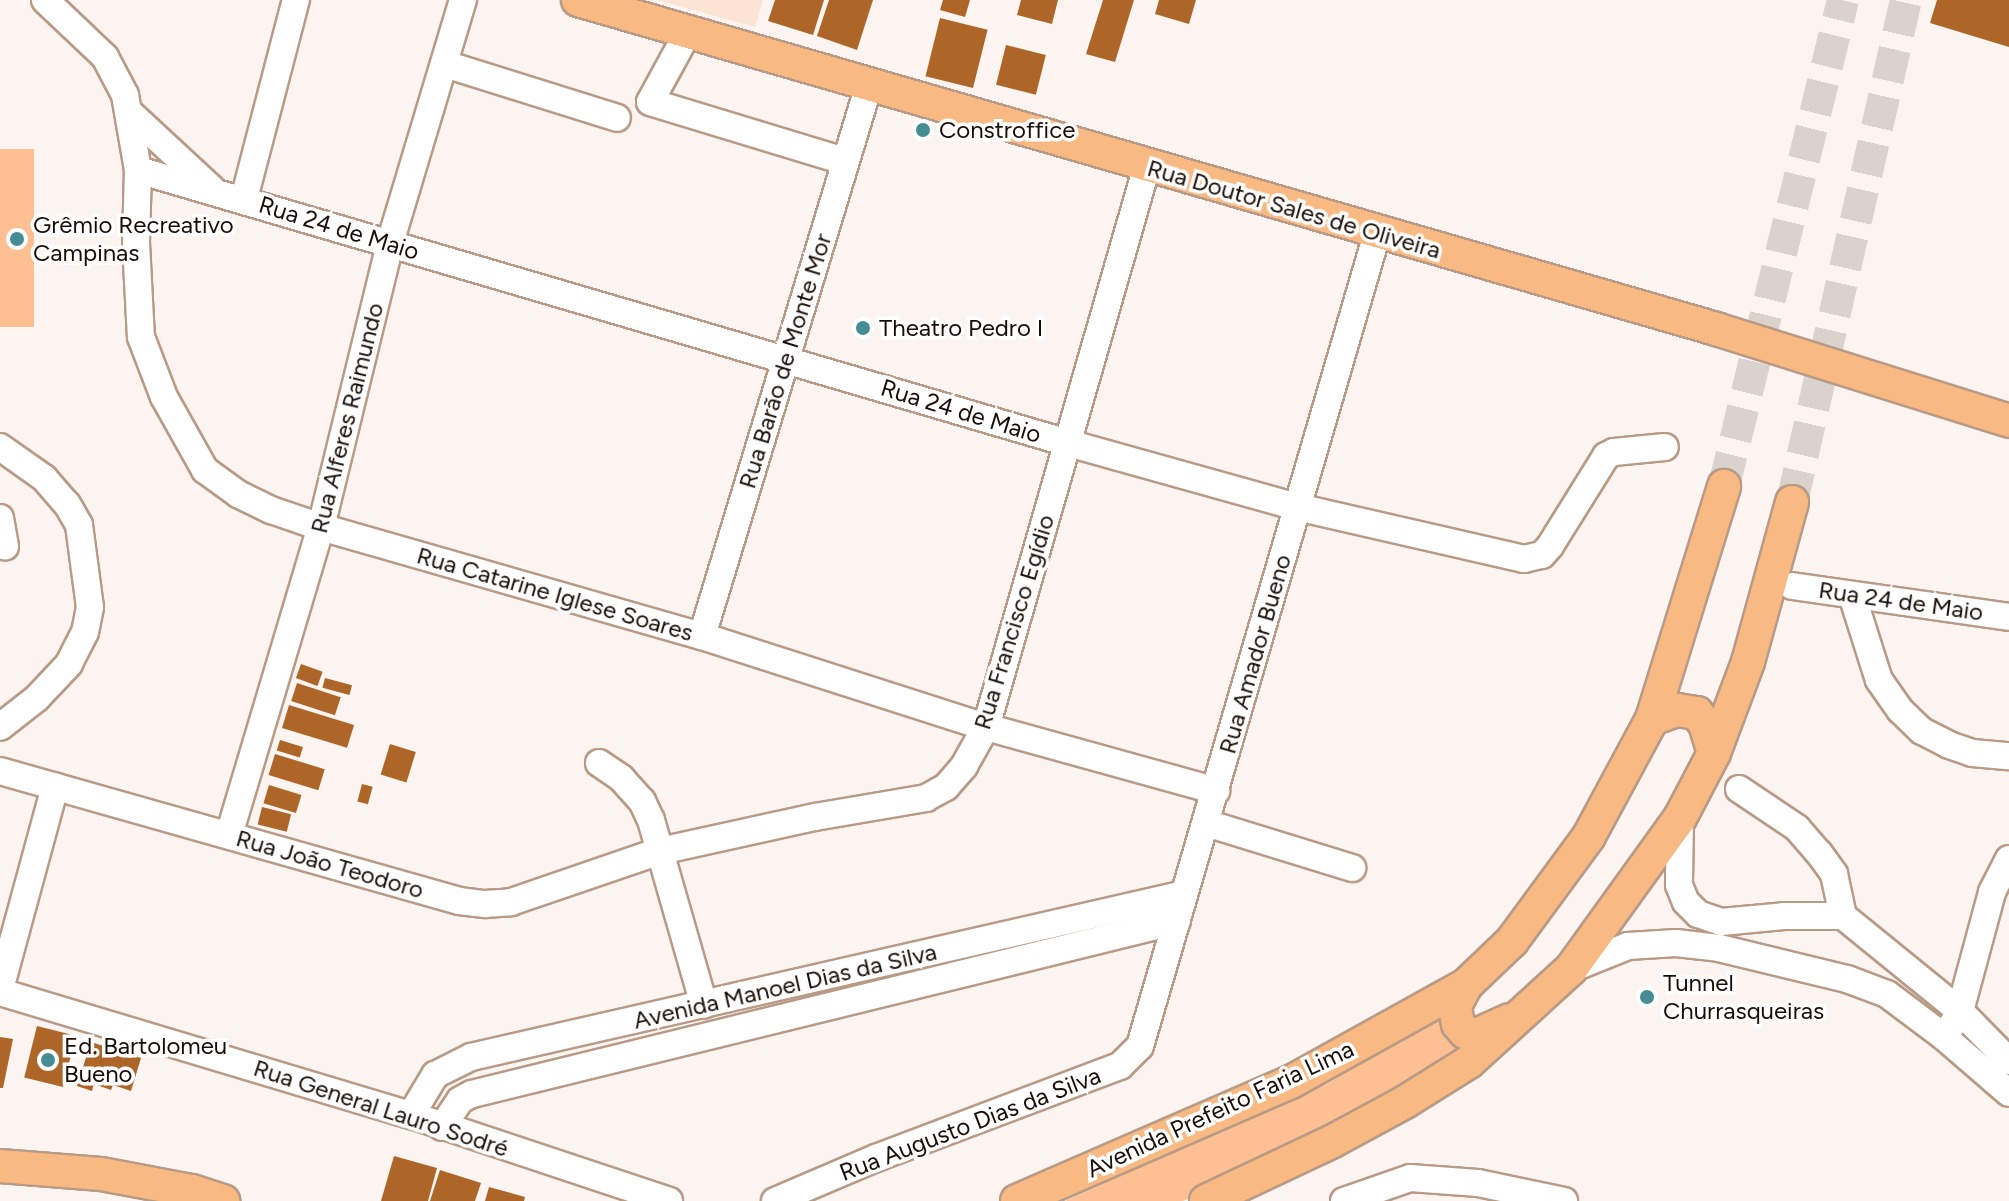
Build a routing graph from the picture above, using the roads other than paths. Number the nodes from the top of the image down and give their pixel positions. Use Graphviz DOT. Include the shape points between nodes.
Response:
graph roads {
  1 [pos="45,0"];
  2 [pos="296,0"];
  3 [pos="463,0"];
  4 [pos="578,0"];
  5 [pos="687,34"];
  6 [pos="445,64"];
  7 [pos="869,85"];
  8 [pos="129,112"];
  9 [pos="617,118"];
  10 [pos="844,161"];
  11 [pos="1147,166"];
  12 [pos="138,170"];
  13 [pos="213,190"];
  14 [pos="244,199"];
  15 [pos="1377,234"];
  16 [pos="390,243"];
  17 [pos="786,359"];
  18 [pos="2009,421"];
  19 [pos="1068,443"];
  20 [pos="0,447"];
  21 [pos="1665,447"];
  22 [pos="1724,486"];
  23 [pos="1792,502"];
  24 [pos="1297,507"];
  25 [pos="0,518"];
  26 [pos="321,527"];
  27 [pos="5,547"];
  28 [pos="1792,586"];
  29 [pos="1852,595"];
  30 [pos="2009,617"];
  31 [pos="702,636"];
  32 [pos="1652,719"];
  33 [pos="0,727"];
  34 [pos="986,727"];
  35 [pos="1714,753"];
  36 [pos="2009,756"];
  37 [pos="599,763"];
  38 [pos="0,771"];
  39 [pos="55,786"];
  40 [pos="1739,789"];
  41 [pos="1216,791"];
  42 [pos="1680,818"];
  43 [pos="1206,823"];
  44 [pos="229,835"];
  45 [pos="660,851"];
  46 [pos="2009,859"];
  47 [pos="1352,868"];
  48 [pos="1184,894"];
  49 [pos="1843,916"];
  50 [pos="1160,917"];
  51 [pos="1571,969"];
  52 [pos="1466,985"];
  53 [pos="0,991"];
  54 [pos="704,1005"];
  55 [pos="1960,1011"];
  56 [pos="1521,1015"];
  57 [pos="1944,1037"];
  58 [pos="2009,1061"];
  59 [pos="2009,1093"];
  60 [pos="411,1115"];
  61 [pos="442,1127"];
  62 [pos="0,1166"];
  63 [pos="1424,1179"];
  64 [pos="1470,1192"];
  65 [pos="1506,1195"];
  66 [pos="223,1201"];
  67 [pos="669,1201"];
  68 [pos="775,1201"];
  69 [pos="1017,1201"];
  70 [pos="1206,1201"];
  71 [pos="1344,1201"];
  72 [pos="1443,1201"];
  73 [pos="1564,1201"];
  1 -- 8 [label="street" via="105,57"];
  2 -- 14 [label="street"];
  3 -- 6 [label="street, Rua Alferes Raimundo"];
  4 -- 5 [label="main road, Rua Doutor Sales de Oliveira"];
  5 -- 7 [label="main road, Rua Doutor Sales de Oliveira"];
  5 -- 10 [label="street" via="650,102"];
  6 -- 9 [label="street"];
  6 -- 16 [label="street, Rua Alferes Raimundo"];
  7 -- 10 [label="street, Rua Barão de Monte Mor"];
  7 -- 11 [label="main road, Rua Doutor Sales de Oliveira"];
  8 -- 12 [label="street, Rua Catarine Iglese Soares"];
  8 -- 13 [label="street, Rua 24 de Maio"];
  10 -- 17 [label="street, Rua Barão de Monte Mor"];
  11 -- 15 [label="main road, Rua Doutor Sales de Oliveira"];
  11 -- 19 [label="street, Rua Francisco Egídio"];
  12 -- 13 [label="street, Rua 24 de Maio"];
  12 -- 26 [label="street, Rua Catarine Iglese Soares" via="141,337 164,397 205,470 238,494"];
  13 -- 14 [label="street, Rua 24 de Maio"];
  14 -- 16 [label="street, Rua 24 de Maio"];
  15 -- 18 [label="main road, Rua Doutor Sales de Oliveira" via="1716,329"];
  15 -- 24 [label="street, Rua Amador Bueno"];
  16 -- 17 [label="street, Rua 24 de Maio"];
  16 -- 26 [label="street, Rua Alferes Raimundo"];
  17 -- 19 [label="street, Rua 24 de Maio"];
  17 -- 31 [label="street, Rua Barão de Monte Mor"];
  19 -- 24 [label="street, Rua 24 de Maio"];
  19 -- 34 [label="street, Rua Francisco Egídio"];
  20 -- 33 [label="street" via="44,478 79,525 90,607 69,664"];
  21 -- 24 [label="street, Rua 24 de Maio" via="1606,456 1550,546 1534,558 1468,549"];
  22 -- 32 [label="main road, Avenida Prefeito Faria Lima"];
  23 -- 35 [label="main road" via="1748,662"];
  24 -- 41 [label="street, Rua Amador Bueno"];
  25 -- 27 [label="street"];
  26 -- 31 [label="street, Rua Catarine Iglese Soares"];
  26 -- 44 [label="street, Rua Alferes Raimundo"];
  28 -- 29 [label="street, Rua 24 de Maio"];
  29 -- 30 [label="street, Rua 24 de Maio"];
  29 -- 36 [label="street" via="1879,680 1900,710 1922,731 1949,745"];
  31 -- 34 [label="street, Rua Catarine Iglese Soares"];
  32 -- 35 [label="main road" via="1677,710 1697,713"];
  32 -- 52 [label="main road, Avenida Prefeito Faria Lima" via="1589,836 1512,941"];
  34 -- 41 [label="street, Rua Catarine Iglese Soares"];
  34 -- 45 [label="street, Rua Francisco Egídio" via="964,766 946,787 926,798"];
  35 -- 42 [label="main road"];
  37 -- 45 [label="street" via="642,801"];
  38 -- 39 [label="street, Rua João Teodoro"];
  39 -- 44 [label="street, Rua João Teodoro"];
  39 -- 53 [label="street"];
  40 -- 49 [label="street" via="1797,828 1819,853 1834,874"];
  41 -- 43 [label="street, Rua Amador Bueno"];
  42 -- 49 [label="street" via="1679,885 1698,914 1721,922"];
  42 -- 51 [label="main road"];
  43 -- 47 [label="street"];
  43 -- 48 [label="street, Rua Amador Bueno"];
  44 -- 45 [label="street, Rua João Teodoro" via="485,904 511,902"];
  45 -- 54 [label="street"];
  46 -- 55 [label="street" via="1992,892"];
  48 -- 50 [label="street, Avenida Manoel Dias da Silva"];
  49 -- 55 [label="street"];
  50 -- 54 [label="street, Avenida Manoel Dias da Silva"];
  50 -- 61 [label="street, Avenida Manoel Dias da Silva" via="472,1094 460,1100"];
  50 -- 68 [label="street, Rua Augusto Dias da Silva" via="1147,1030 1131,1059"];
  51 -- 56 [label="main road"];
  51 -- 57 [label="street" via="1628,946 1676,943 1719,948 1868,986"];
  52 -- 56 [label="main road" via="1455,1006 1465,1032 1476,1035"];
  52 -- 69 [label="main road, Avenida Prefeito Faria Lima" via="1291,1082"];
  53 -- 60 [label="street, Rua General Lauro Sodré"];
  54 -- 60 [label="street, Avenida Manoel Dias da Silva" via="450,1064 423,1090"];
  55 -- 57 [label="street"];
  55 -- 58 [label="street"];
  56 -- 70 [label="main road" via="1469,1062 1405,1102"];
  57 -- 59 [label="street"];
  60 -- 61 [label="street, Rua General Lauro Sodré"];
  61 -- 67 [label="street, Rua General Lauro Sodré"];
  62 -- 66 [label="main road" via="116,1177"];
  63 -- 64 [label="street"];
  63 -- 71 [label="street" via="1388,1184"];
  63 -- 72 [label="street"];
  64 -- 65 [label="street"];
  65 -- 73 [label="street"];
}
